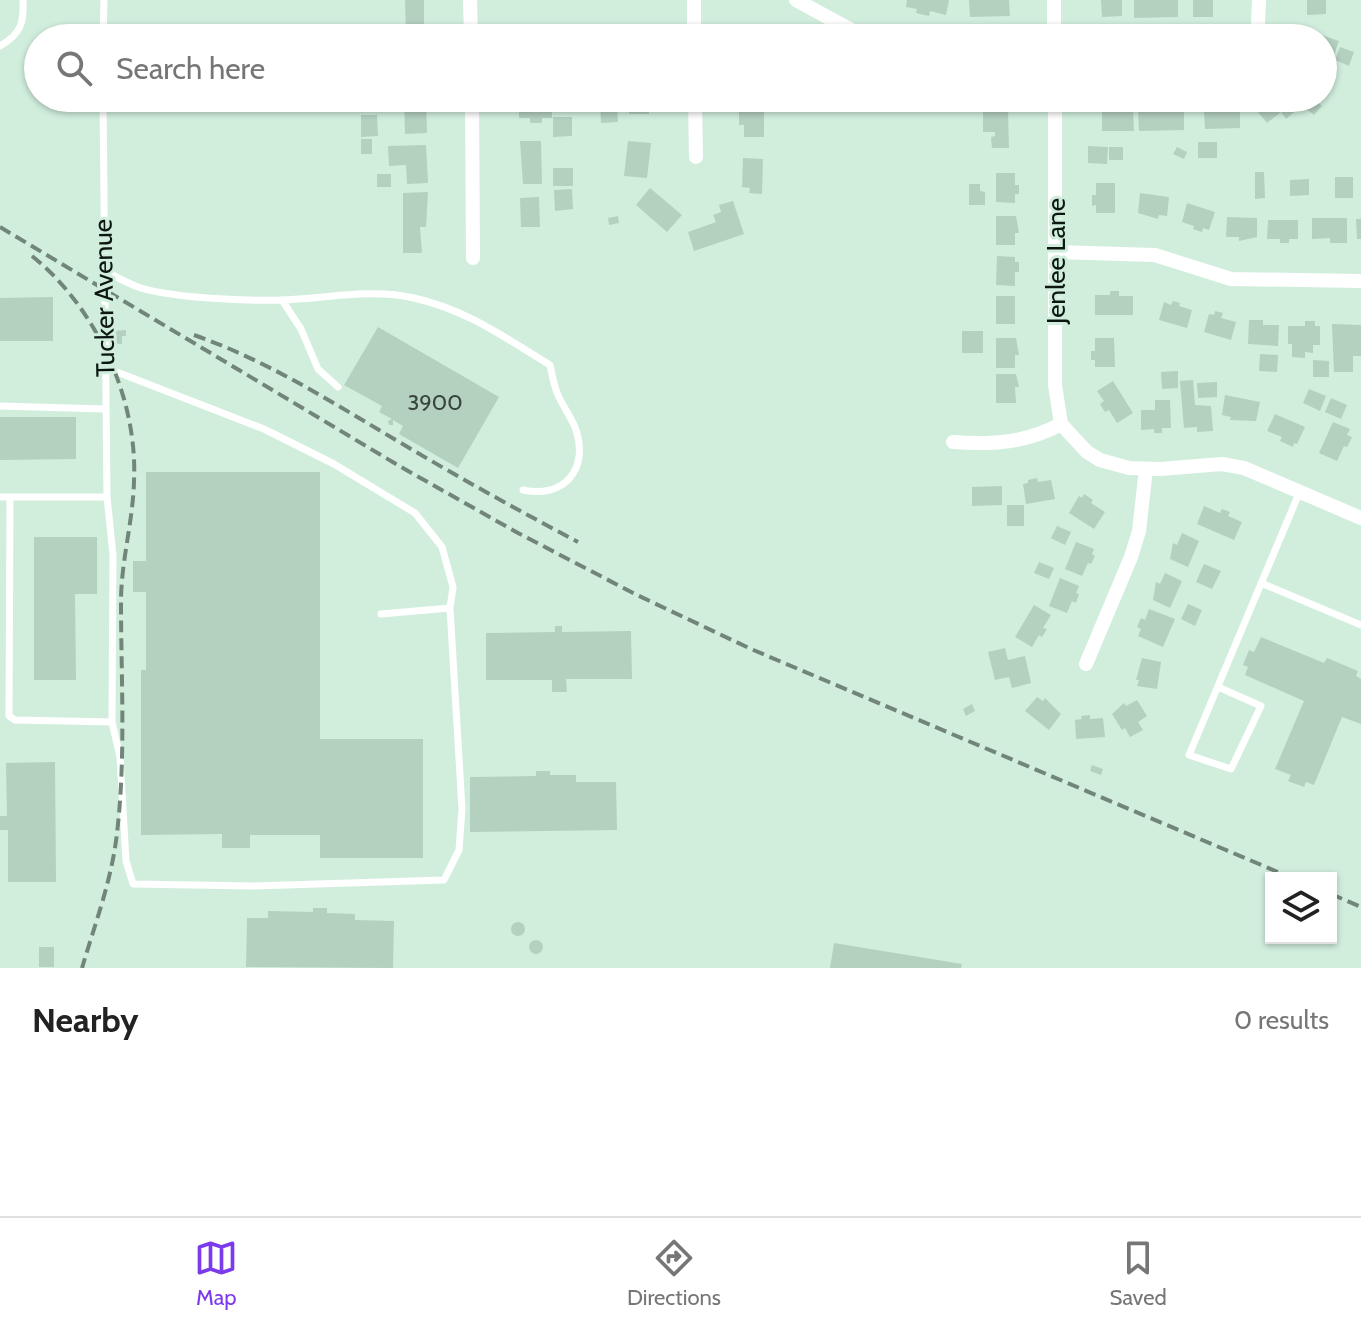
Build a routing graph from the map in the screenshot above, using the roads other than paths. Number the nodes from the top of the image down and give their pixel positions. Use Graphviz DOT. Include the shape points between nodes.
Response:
graph roads {
  1 [pos="23,0"];
  2 [pos="104,0"];
  3 [pos="470,0"];
  4 [pos="694,0"];
  5 [pos="796,0"];
  6 [pos="1054,0"];
  7 [pos="1259,0"];
  8 [pos="103,24"];
  9 [pos="471,24"];
  10 [pos="694,24"];
  11 [pos="840,24"];
  12 [pos="1054,24"];
  13 [pos="1258,24"];
  14 [pos="0,46"];
  15 [pos="103,112"];
  16 [pos="472,112"];
  17 [pos="695,112"];
  18 [pos="1055,112"];
  19 [pos="696,157"];
  20 [pos="1056,252"];
  21 [pos="473,258"];
  22 [pos="103,270"];
  23 [pos="1361,281"];
  24 [pos="282,300"];
  25 [pos="104,367"];
  26 [pos="338,387"];
  27 [pos="0,406"];
  28 [pos="105,409"];
  29 [pos="1061,424"];
  30 [pos="953,442"];
  31 [pos="1146,469"];
  32 [pos="523,490"];
  33 [pos="1300,491"];
  34 [pos="0,497"];
  35 [pos="10,497"];
  36 [pos="107,497"];
  37 [pos="1360,513"];
  38 [pos="1261,583"];
  39 [pos="450,608"];
  40 [pos="381,614"];
  41 [pos="1361,625"];
  42 [pos="1086,664"];
  43 [pos="1218,687"];
  44 [pos="112,722"];
  1 -- 14 [label="lane" via="21,29"];
  2 -- 8 [label="lane"];
  3 -- 9 [label="street"];
  4 -- 10 [label="street"];
  5 -- 11 [label="street"];
  6 -- 12 [label="street"];
  7 -- 13 [label="street"];
  15 -- 22 [label="lane, Tucker Avenue"];
  16 -- 21 [label="street"];
  17 -- 19 [label="street"];
  18 -- 20 [label="street, Jenlee Lane"];
  20 -- 23 [label="street" via="1155,255 1231,279"];
  20 -- 29 [label="street, Jenlee Lane" via="1055,385"];
  22 -- 24 [label="lane" via="150,291"];
  22 -- 25 [label="lane, Tucker Avenue"];
  24 -- 26 [label="lane" via="318,369"];
  24 -- 32 [label="lane" via="412,297 465,313 550,365 576,430 575,469 555,490"];
  25 -- 28 [label="lane, Tucker Avenue"];
  25 -- 39 [label="lane" via="264,429 415,513 442,547 453,587"];
  27 -- 28 [label="lane"];
  28 -- 36 [label="lane, Tucker Avenue"];
  29 -- 30 [label="street" via="1014,441"];
  29 -- 31 [label="street" via="1100,460"];
  31 -- 33 [label="street" via="1222,464"];
  31 -- 42 [label="street" via="1139,531"];
  33 -- 37 [label="street"];
  33 -- 38 [label="lane"];
  34 -- 35 [label="lane"];
  35 -- 36 [label="lane"];
  35 -- 44 [label="lane" via="9,716"];
  36 -- 44 [label="lane, Tucker Avenue" via="113,555"];
  38 -- 41 [label="lane"];
  38 -- 43 [label="lane"];
  39 -- 40 [label="lane"];
  39 -- 44 [label="lane, Tucker Avenue" via="462,809 459,850 444,880 133,884"];
  43 -- 43 [label="lane" via="1189,755 1231,769 1261,706"];
}
